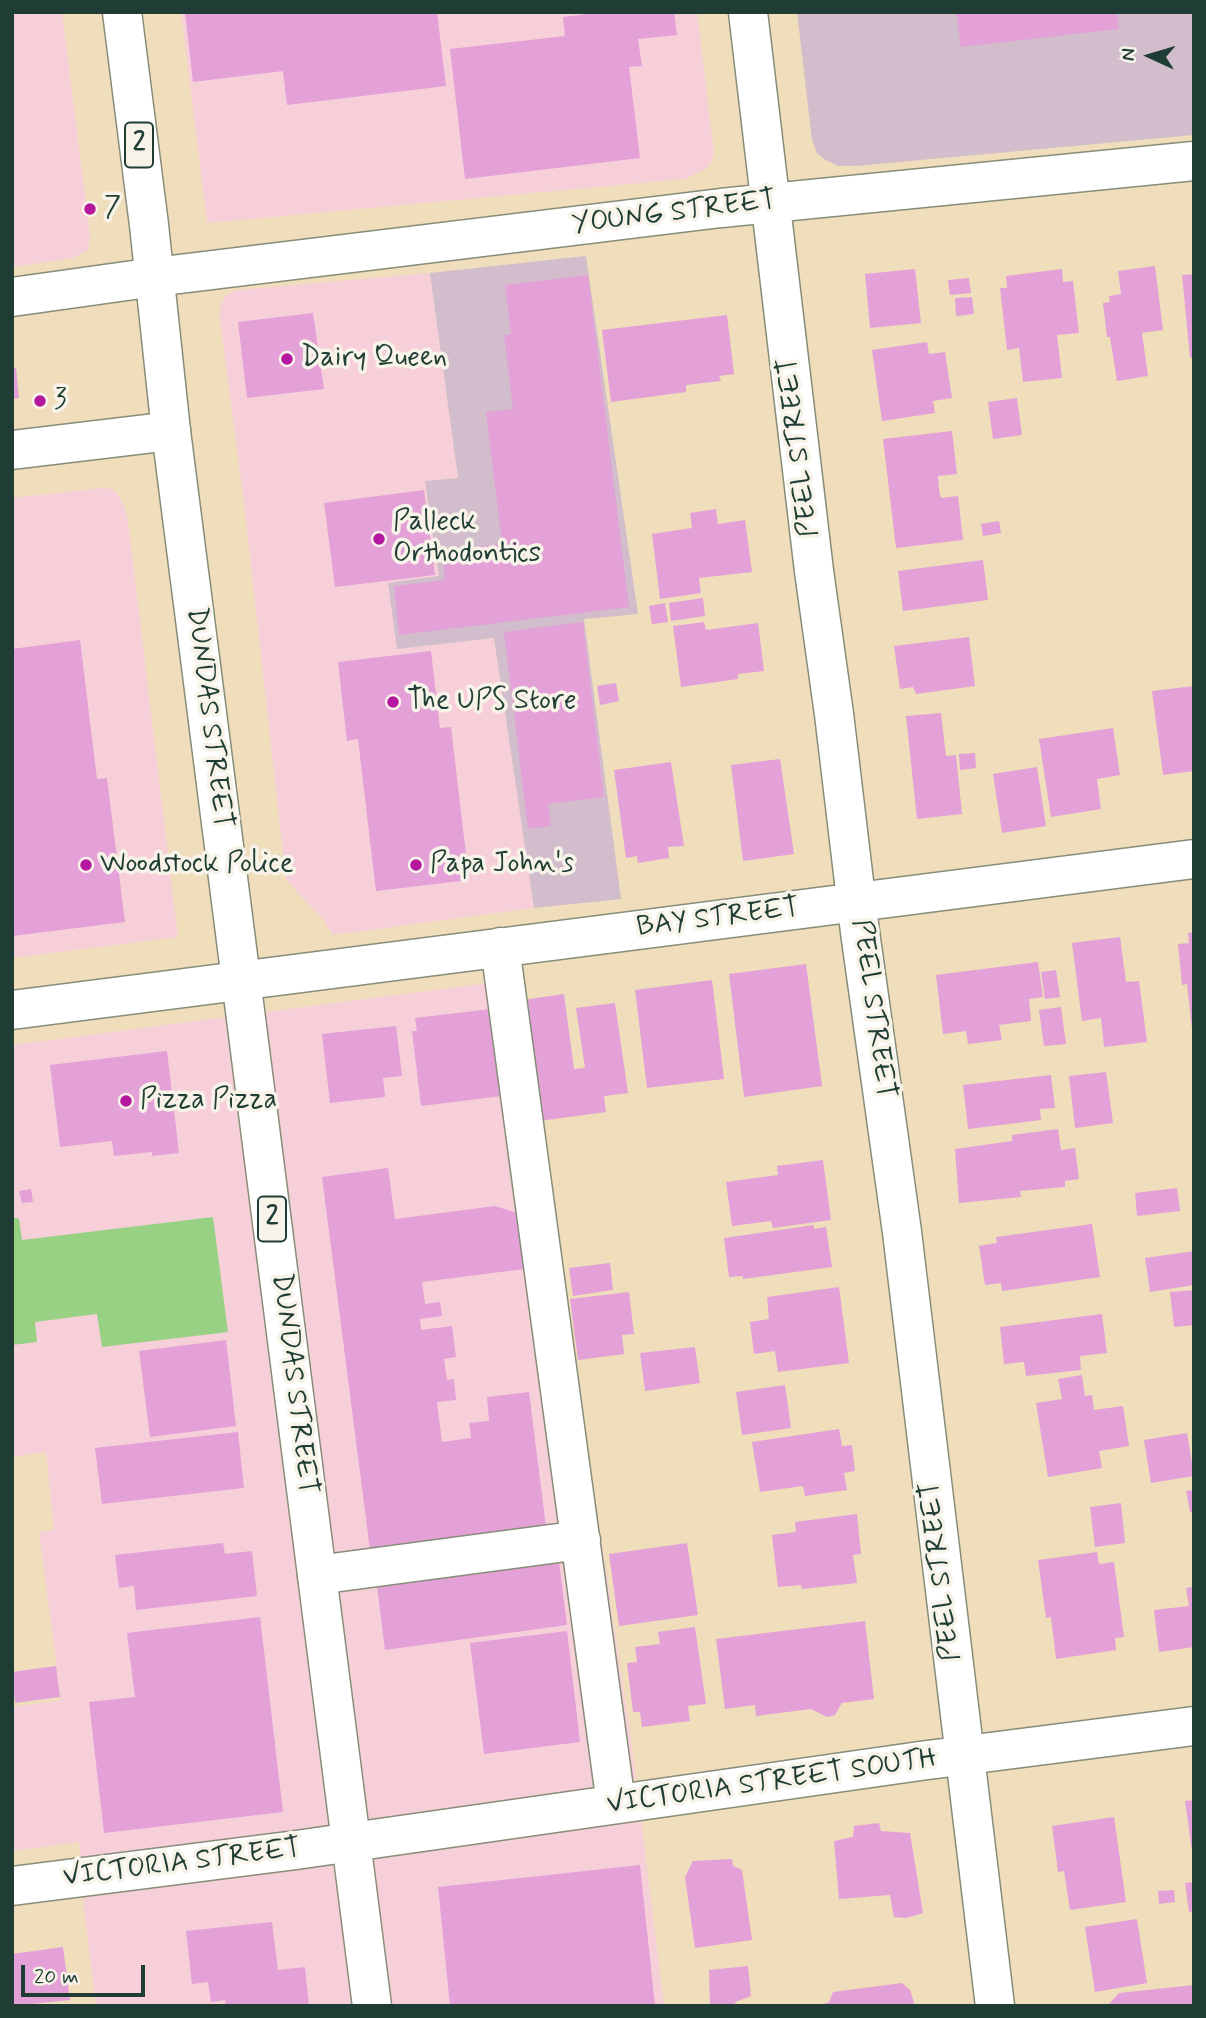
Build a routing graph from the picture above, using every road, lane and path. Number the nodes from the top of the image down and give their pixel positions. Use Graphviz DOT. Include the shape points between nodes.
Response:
graph roads {
  1 [pos="122,12"];
  2 [pos="748,12"];
  3 [pos="1194,161"];
  4 [pos="770,202"];
  5 [pos="155,277"];
  6 [pos="12,297"];
  7 [pos="171,431"];
  8 [pos="12,450"];
  9 [pos="1194,859"];
  10 [pos="857,902"];
  11 [pos="500,947"];
  12 [pos="242,981"];
  13 [pos="12,1010"];
  14 [pos="580,1541"];
  15 [pos="317,1575"];
  16 [pos="1194,1726"];
  17 [pos="964,1756"];
  18 [pos="616,1804"];
  19 [pos="351,1842"];
  20 [pos="12,1886"];
  21 [pos="372,2006"];
  22 [pos="995,2006"];
  1 -- 5 [label="street, DUNDAS STREET / 2"];
  2 -- 4 [label="street, PEEL STREET"];
  3 -- 4 [label="street, YOUNG STREET"];
  4 -- 5 [label="street, YOUNG STREET"];
  4 -- 10 [label="street, PEEL STREET"];
  5 -- 6 [label="street, YOUNG STREET"];
  5 -- 7 [label="street, DUNDAS STREET / 2"];
  7 -- 8 [label="street"];
  7 -- 12 [label="street, DUNDAS STREET / 2"];
  9 -- 10 [label="street, BAY STREET"];
  10 -- 11 [label="street, BAY STREET"];
  10 -- 17 [label="street, PEEL STREET" via="902,1232"];
  11 -- 12 [label="street, BAY STREET"];
  11 -- 14 [label="street"];
  12 -- 13 [label="street, BAY STREET"];
  12 -- 15 [label="street, DUNDAS STREET / 2"];
  14 -- 15 [label="street"];
  14 -- 18 [label="street"];
  15 -- 19 [label="street, DUNDAS STREET / 2"];
  16 -- 17 [label="street, VICTORIA STREET SOUTH"];
  17 -- 18 [label="street, VICTORIA STREET SOUTH"];
  17 -- 22 [label="street, PEEL STREET"];
  18 -- 19 [label="street, VICTORIA STREET SOUTH"];
  19 -- 20 [label="street, VICTORIA STREET"];
  19 -- 21 [label="street, DUNDAS STREET / 2"];
}
